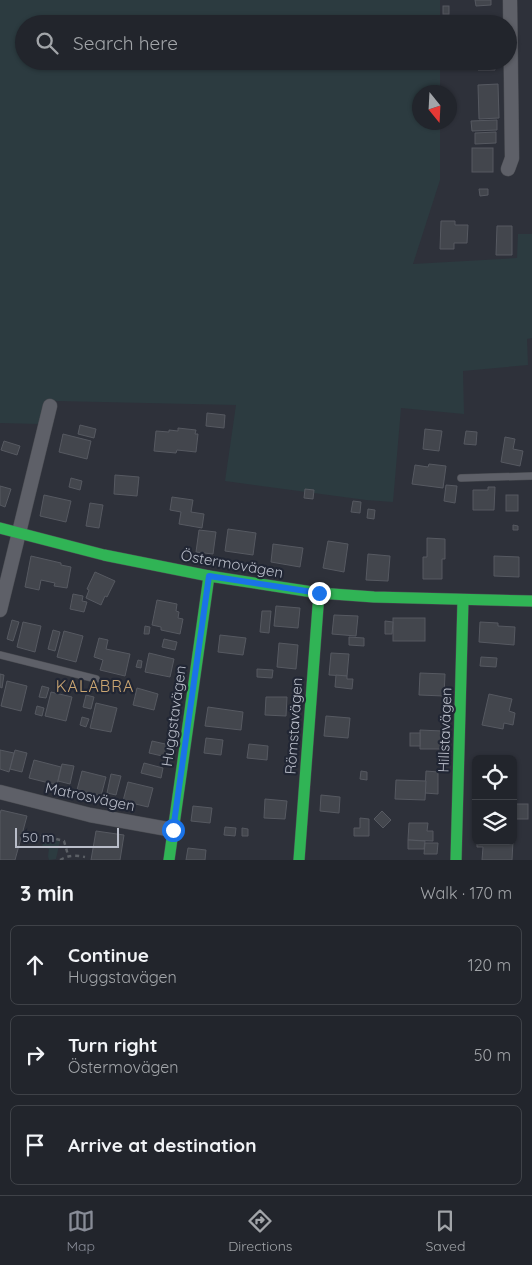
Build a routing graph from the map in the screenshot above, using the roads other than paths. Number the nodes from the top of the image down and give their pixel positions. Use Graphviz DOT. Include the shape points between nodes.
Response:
graph roads {
  1 [pos="510,0"];
  2 [pos="510,15"];
  3 [pos="511,70"];
  4 [pos="508,169"];
  5 [pos="50,406"];
  6 [pos="532,476"];
  7 [pos="461,478"];
  8 [pos="0,528"];
  9 [pos="19,534"];
  10 [pos="209,576"];
  11 [pos="319,593"];
  12 [pos="464,600"];
  13 [pos="532,601"];
  14 [pos="0,610"];
  15 [pos="0,655"];
  16 [pos="96,679"];
  17 [pos="0,792"];
  18 [pos="173,830"];
  19 [pos="169,860"];
  20 [pos="299,860"];
  21 [pos="456,860"];
  1 -- 2 [label="street"];
  3 -- 4 [label="street" via="512,158"];
  5 -- 9 [label="street"];
  6 -- 7 [label="lane"];
  8 -- 9 [label="street, Östermovägen"];
  9 -- 10 [label="street, Östermovägen"];
  9 -- 14 [label="street"];
  10 -- 11 [label="street, Östermovägen"];
  10 -- 18 [label="street, Huggstavägen"];
  11 -- 12 [label="street, Östermovägen"];
  11 -- 20 [label="street, Römstavägen"];
  12 -- 13 [label="street, Östermovägen"];
  12 -- 21 [label="street, Hillstavägen"];
  15 -- 16 [label="lane"];
  17 -- 18 [label="street, Matrosvägen" via="90,815"];
  18 -- 19 [label="street, Huggstavägen"];
}
